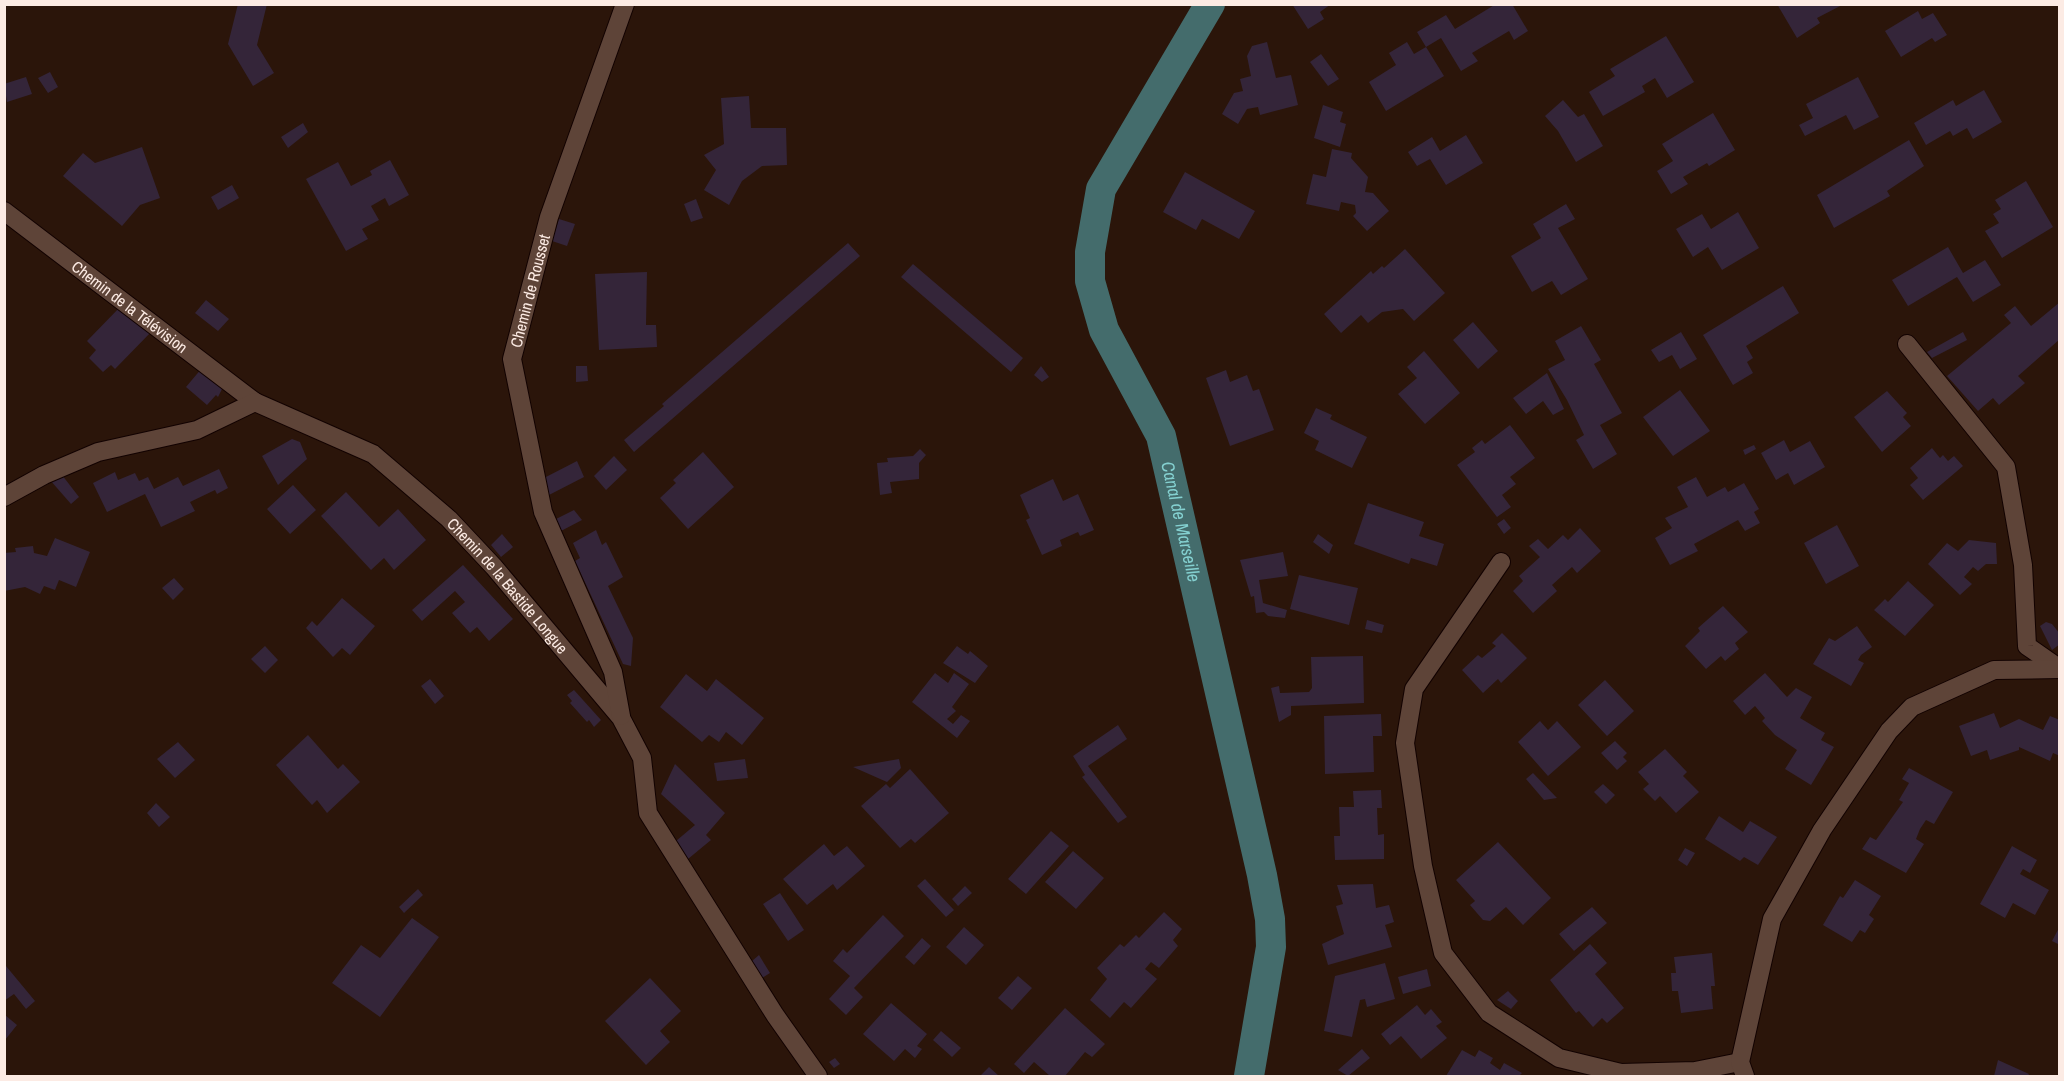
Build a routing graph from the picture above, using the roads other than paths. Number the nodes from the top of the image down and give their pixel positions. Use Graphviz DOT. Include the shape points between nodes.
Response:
graph roads {
  1 [pos="625,4"];
  2 [pos="4,211"];
  3 [pos="1907,344"];
  4 [pos="255,402"];
  5 [pos="4,497"];
  6 [pos="1501,562"];
  7 [pos="2059,669"];
  8 [pos="621,718"];
  9 [pos="1743,1069"];
  10 [pos="818,1077"];
  1 -- 8 [label="street, Chemin de Rousset" via="549,217 512,359 543,512 614,672"];
  2 -- 4 [label="street, Chemin de la Télévision"];
  3 -- 7 [label="street" via="2006,466 2022,565 2027,646"];
  4 -- 5 [label="street" via="197,430 98,452"];
  4 -- 8 [label="street, Chemin de la Bastide Longue" via="374,454 448,519 494,567"];
  6 -- 9 [label="street" via="1414,689 1405,743 1423,866 1443,953 1489,1013 1559,1058 1620,1073"];
  7 -- 9 [label="street" via="1994,670 1912,707 1888,731 1822,830 1772,919"];
  8 -- 10 [label="street, Chemin de la Bastide Longue" via="642,758 648,813"];
}
